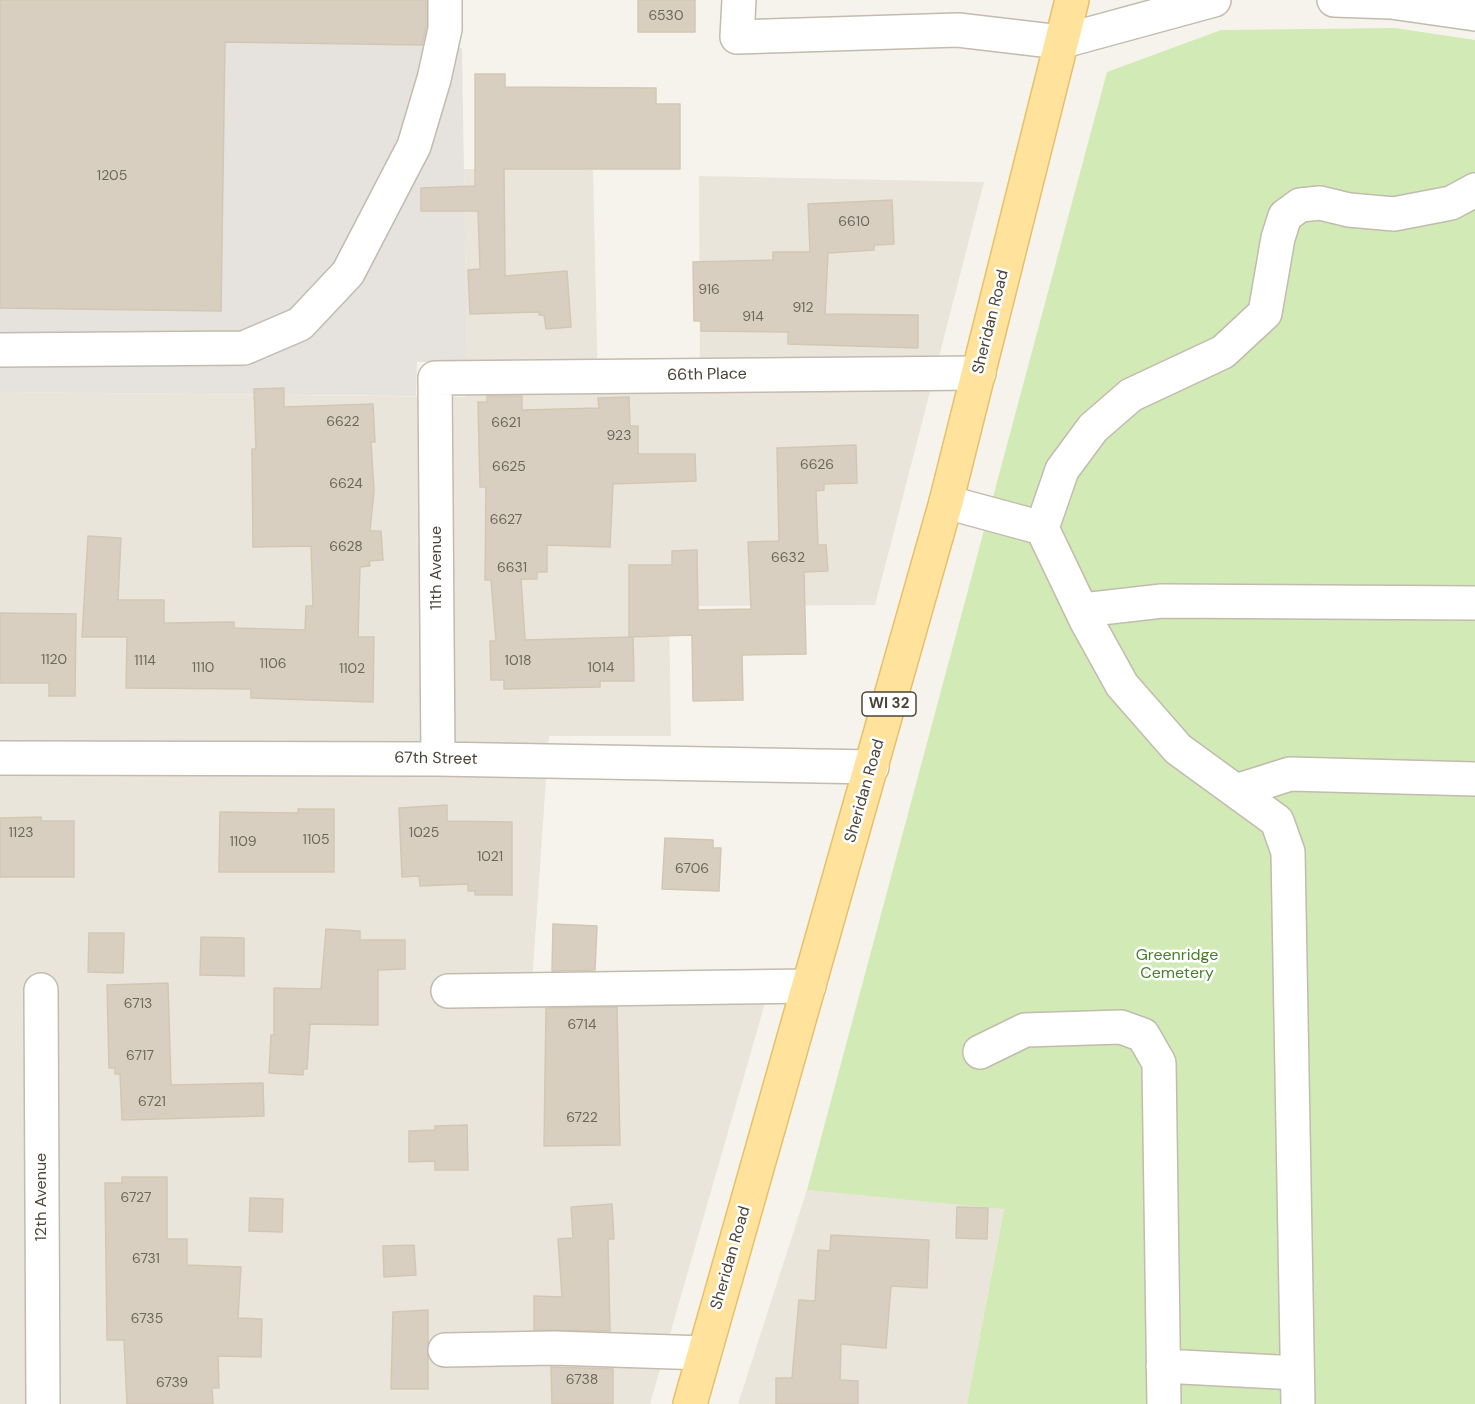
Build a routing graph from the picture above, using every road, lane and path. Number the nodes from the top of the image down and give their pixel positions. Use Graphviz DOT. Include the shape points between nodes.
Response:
graph roads {
  1 [pos="738,0"];
  2 [pos="1072,0"];
  3 [pos="1214,0"];
  4 [pos="1334,0"];
  5 [pos="445,14"];
  6 [pos="1475,14"];
  7 [pos="1060,42"];
  8 [pos="1475,190"];
  9 [pos="0,350"];
  10 [pos="979,373"];
  11 [pos="435,378"];
  12 [pos="946,501"];
  13 [pos="1042,528"];
  14 [pos="1475,603"];
  15 [pos="1083,610"];
  16 [pos="0,758"];
  17 [pos="438,759"];
  18 [pos="872,767"];
  19 [pos="1475,779"];
  20 [pos="1236,791"];
  21 [pos="809,986"];
  22 [pos="41,990"];
  23 [pos="448,991"];
  24 [pos="980,1052"];
  25 [pos="445,1350"];
  26 [pos="704,1353"];
  27 [pos="1163,1366"];
  28 [pos="1298,1389"];
  29 [pos="42,1404"];
  30 [pos="690,1404"];
  31 [pos="1164,1404"];
  1 -- 7 [label="street" via="737,37 958,30"];
  2 -- 7 [label="main road, Sheridan Road / WI 32"];
  3 -- 7 [label="street"];
  4 -- 6 [label="street" via="1391,2"];
  5 -- 9 [label="street" via="434,79 414,146 348,273 300,324 244,348"];
  7 -- 10 [label="main road, Sheridan Road / WI 32"];
  8 -- 13 [label="street" via="1451,203 1394,214 1320,203 1300,205 1285,216 1264,313 1223,352 1131,395 1093,428 1062,470"];
  10 -- 11 [label="street, 66th Place"];
  10 -- 12 [label="main road, Sheridan Road / WI 32"];
  11 -- 17 [label="street, 11th Avenue"];
  12 -- 13 [label="street"];
  12 -- 18 [label="main road, Sheridan Road / WI 32"];
  13 -- 15 [label="street"];
  14 -- 15 [label="street" via="1162,601"];
  15 -- 20 [label="street" via="1122,685 1178,749"];
  16 -- 17 [label="street, 67th Street"];
  17 -- 18 [label="street, 67th Street"];
  18 -- 21 [label="main road, Sheridan Road / WI 32"];
  19 -- 20 [label="street" via="1290,774"];
  20 -- 28 [label="street" via="1277,821 1288,852"];
  21 -- 23 [label="street"];
  21 -- 26 [label="main road, Sheridan Road / WI 32"];
  22 -- 29 [label="street, 12th Avenue"];
  24 -- 27 [label="street" via="1025,1030 1121,1027 1143,1035 1158,1063"];
  25 -- 26 [label="street" via="554,1348"];
  26 -- 30 [label="main road, Sheridan Road / WI 32"];
  27 -- 28 [label="street"];
  27 -- 31 [label="street"];
}
